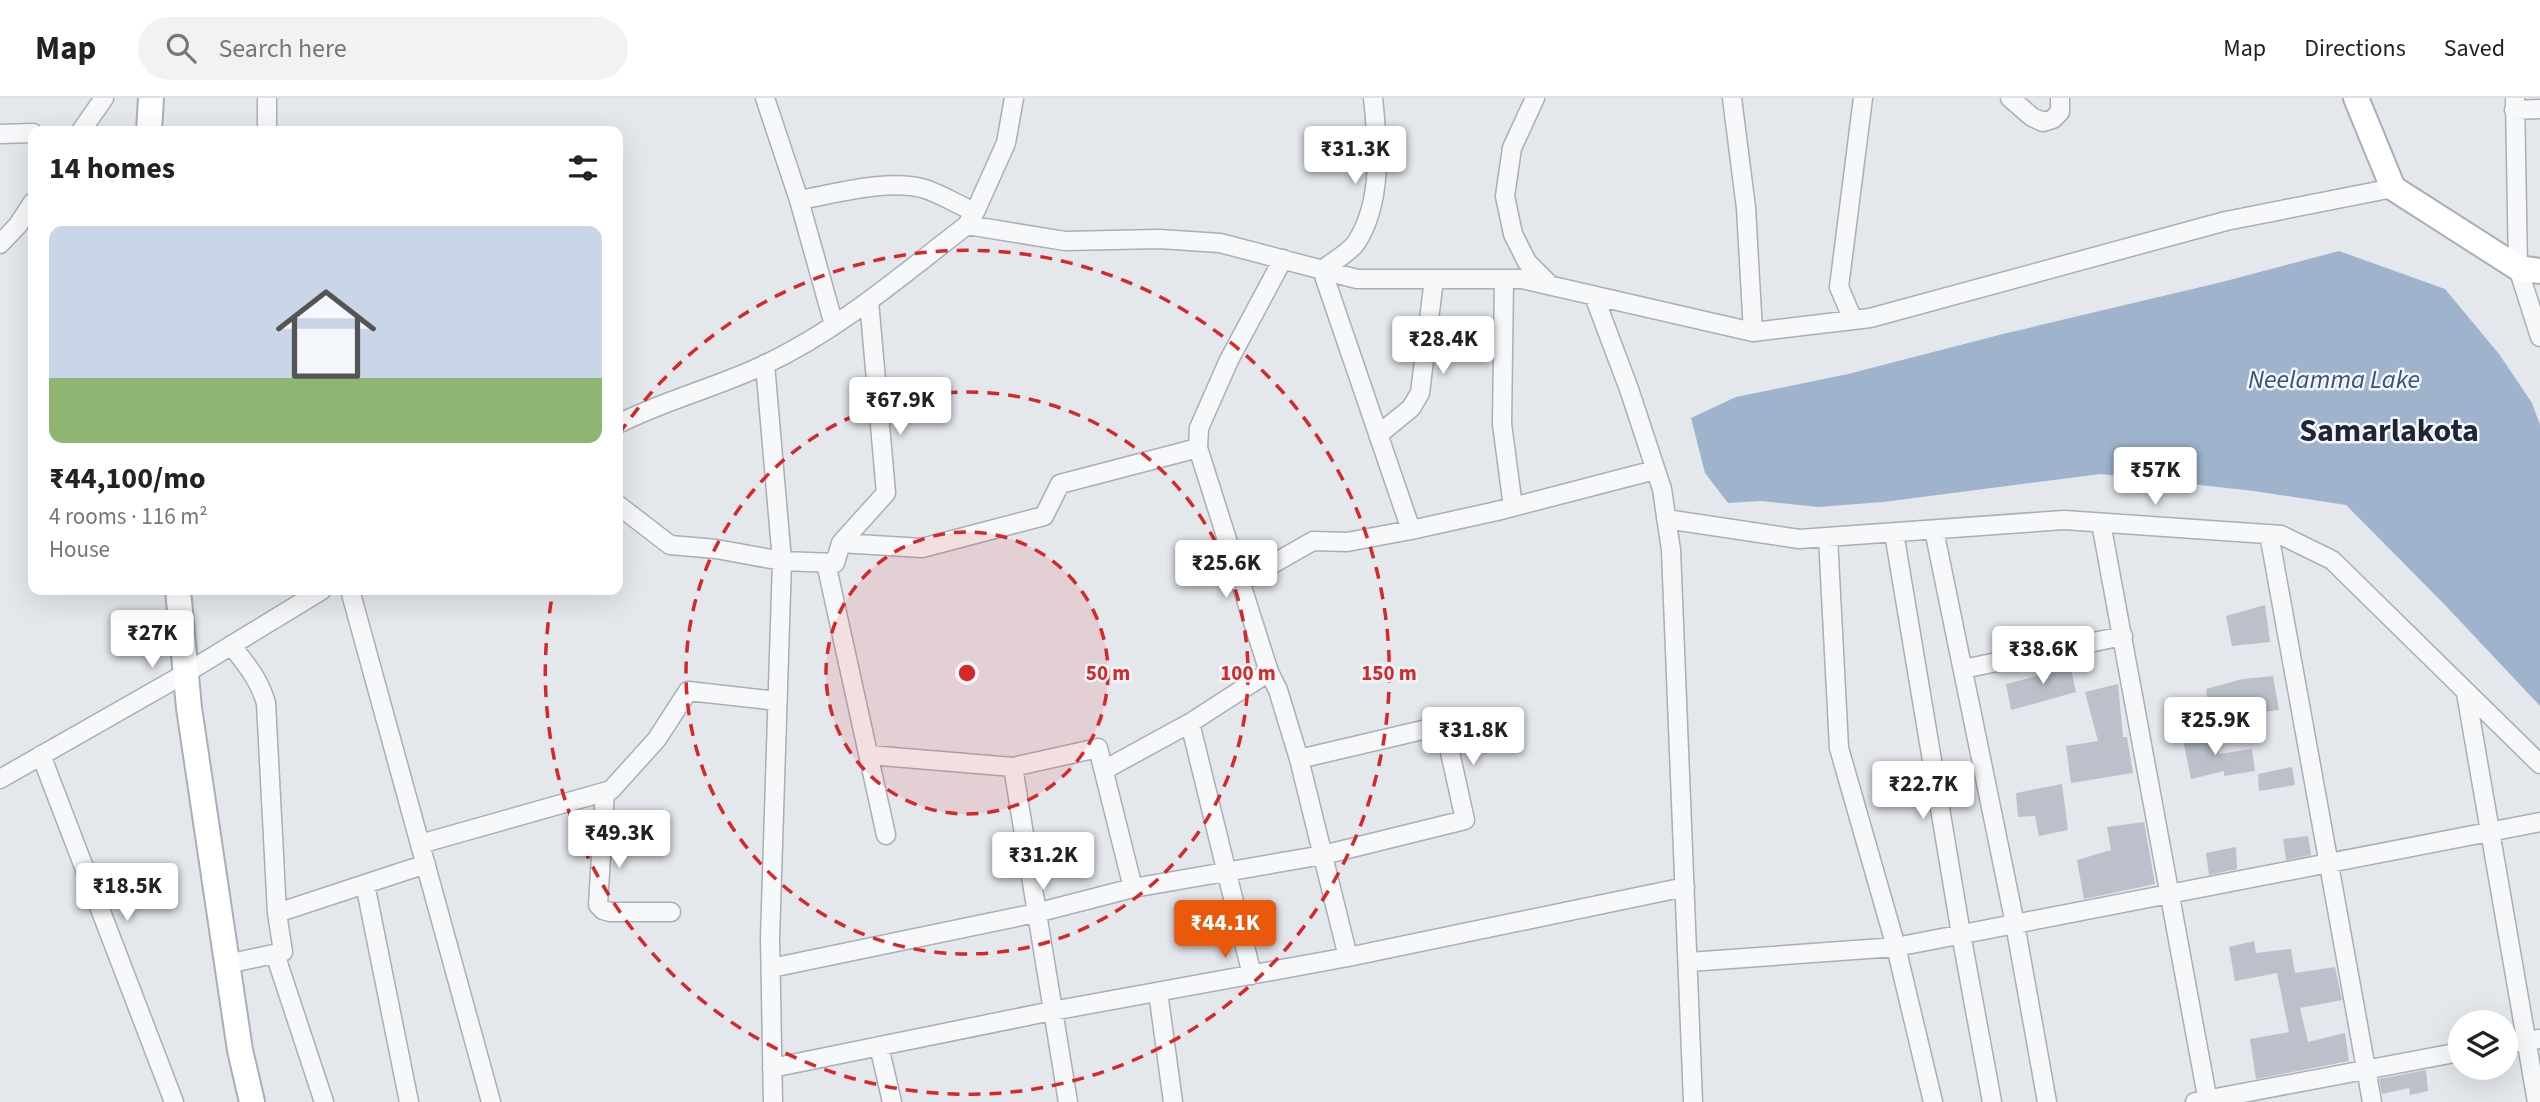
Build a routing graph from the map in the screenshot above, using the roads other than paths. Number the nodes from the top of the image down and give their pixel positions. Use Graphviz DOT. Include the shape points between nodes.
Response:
graph roads {
  1 [pos="104,98"];
  2 [pos="151,98"];
  3 [pos="267,98"];
  4 [pos="765,98"];
  5 [pos="1014,98"];
  6 [pos="1373,98"];
  7 [pos="1535,98"];
  8 [pos="1732,98"];
  9 [pos="1863,98"];
  10 [pos="2010,98"];
  11 [pos="2060,98"];
  12 [pos="2356,98"];
  13 [pos="2515,104"];
  14 [pos="2540,110"];
  15 [pos="84,126"];
  16 [pos="149,126"];
  17 [pos="267,126"];
  18 [pos="28,133"];
  19 [pos="0,134"];
  20 [pos="2393,188"];
  21 [pos="799,200"];
  22 [pos="28,210"];
  23 [pos="971,218"];
  24 [pos="0,244"];
  25 [pos="1283,259"];
  26 [pos="1322,270"];
  27 [pos="2529,270"];
  28 [pos="1434,279"];
  29 [pos="1504,279"];
  30 [pos="1551,286"];
  31 [pos="1594,296"];
  32 [pos="869,301"];
  33 [pos="1853,320"];
  34 [pos="834,325"];
  35 [pos="1753,332"];
  36 [pos="2540,337"];
  37 [pos="765,364"];
  38 [pos="623,422"];
  39 [pos="1378,435"];
  40 [pos="1198,448"];
  41 [pos="1655,470"];
  42 [pos="1513,507"];
  43 [pos="623,509"];
  44 [pos="1666,519"];
  45 [pos="2101,523"];
  46 [pos="1411,530"];
  47 [pos="1934,530"];
  48 [pos="1894,533"];
  49 [pos="2269,534"];
  50 [pos="1828,537"];
  51 [pos="841,543"];
  52 [pos="782,561"];
  53 [pos="826,563"];
  54 [pos="1241,582"];
  55 [pos="178,595"];
  56 [pos="314,595"];
  57 [pos="351,595"];
  58 [pos="2123,636"];
  59 [pos="231,645"];
  60 [pos="1963,668"];
  61 [pos="1269,672"];
  62 [pos="186,673"];
  63 [pos="2466,693"];
  64 [pos="777,701"];
  65 [pos="1190,723"];
  66 [pos="41,755"];
  67 [pos="869,755"];
  68 [pos="1299,759"];
  69 [pos="2540,764"];
  70 [pos="1013,767"];
  71 [pos="1104,770"];
  72 [pos="0,779"];
  73 [pos="605,792"];
  74 [pos="2540,822"];
  75 [pos="2490,833"];
  76 [pos="886,835"];
  77 [pos="420,844"];
  78 [pos="1323,855"];
  79 [pos="426,864"];
  80 [pos="2329,864"];
  81 [pos="1227,873"];
  82 [pos="365,884"];
  83 [pos="1685,887"];
  84 [pos="1133,888"];
  85 [pos="2171,894"];
  86 [pos="671,912"];
  87 [pos="277,913"];
  88 [pos="1036,914"];
  89 [pos="2015,924"];
  90 [pos="1961,934"];
  91 [pos="1896,947"];
  92 [pos="275,954"];
  93 [pos="1348,957"];
  94 [pos="1689,962"];
  95 [pos="227,964"];
  96 [pos="771,968"];
  97 [pos="1252,975"];
  98 [pos="1158,992"];
  99 [pos="1052,1011"];
  100 [pos="2533,1040"];
  101 [pos="879,1046"];
  102 [pos="2448,1054"];
  103 [pos="772,1068"];
  104 [pos="2366,1069"];
  105 [pos="2204,1101"];
  106 [pos="174,1102"];
  107 [pos="252,1102"];
  108 [pos="324,1102"];
  109 [pos="409,1102"];
  110 [pos="491,1102"];
  111 [pos="773,1102"];
  112 [pos="892,1102"];
  113 [pos="1068,1102"];
  114 [pos="1173,1102"];
  115 [pos="1693,1102"];
  116 [pos="1933,1102"];
  117 [pos="1992,1102"];
  118 [pos="2047,1102"];
  119 [pos="2372,1102"];
  120 [pos="2537,1102"];
  1 -- 15 [label="street"];
  2 -- 16 [label="street"];
  3 -- 17 [label="street"];
  4 -- 21 [label="street"];
  5 -- 23 [label="street" via="1006,143"];
  6 -- 26 [label="street" via="1376,180 1370,216 1355,245"];
  7 -- 30 [label="street" via="1512,148 1505,196 1513,234 1527,262"];
  8 -- 35 [label="street" via="1746,208"];
  9 -- 33 [label="street" via="1839,287"];
  10 -- 11 [label="street" via="2043,122 2060,112"];
  12 -- 20 [label="street"];
  13 -- 14 [label="street"];
  13 -- 27 [label="street"];
  18 -- 19 [label="street"];
  20 -- 27 [label="street"];
  20 -- 33 [label="street" via="2226,221"];
  21 -- 23 [label="street" via="898,186 924,189"];
  21 -- 34 [label="street"];
  22 -- 24 [label="street"];
  23 -- 25 [label="street" via="1065,241 1220,243"];
  23 -- 32 [label="street"];
  25 -- 26 [label="street"];
  25 -- 40 [label="street" via="1229,360 1199,428"];
  26 -- 28 [label="street" via="1357,279"];
  26 -- 39 [label="street"];
  27 -- 36 [label="street"];
  28 -- 29 [label="street"];
  28 -- 39 [label="street" via="1420,393 1411,408"];
  29 -- 30 [label="street"];
  29 -- 42 [label="street" via="1502,424"];
  30 -- 31 [label="street"];
  31 -- 35 [label="street"];
  31 -- 41 [label="street"];
  32 -- 34 [label="street"];
  32 -- 51 [label="street" via="886,493"];
  33 -- 35 [label="street"];
  34 -- 37 [label="street"];
  37 -- 38 [label="street"];
  37 -- 52 [label="street"];
  39 -- 46 [label="street"];
  40 -- 51 [label="street" via="1060,484 1044,516 922,548"];
  40 -- 54 [label="street"];
  41 -- 42 [label="street"];
  41 -- 44 [label="street"];
  42 -- 46 [label="street"];
  43 -- 52 [label="street" via="670,545"];
  44 -- 50 [label="street" via="1799,540"];
  44 -- 83 [label="street"];
  45 -- 47 [label="street" via="2064,520"];
  45 -- 49 [label="street"];
  45 -- 58 [label="street"];
  46 -- 54 [label="street" via="1347,542 1313,541"];
  47 -- 48 [label="street"];
  47 -- 60 [label="street"];
  48 -- 50 [label="street"];
  48 -- 90 [label="street"];
  49 -- 63 [label="street" via="2281,535 2332,560"];
  49 -- 80 [label="street"];
  50 -- 91 [label="street" via="1839,748"];
  51 -- 53 [label="street" via="835,563"];
  52 -- 53 [label="street"];
  52 -- 64 [label="street"];
  53 -- 67 [label="street"];
  54 -- 61 [label="street"];
  55 -- 62 [label="street"];
  56 -- 59 [label="street"];
  57 -- 77 [label="street"];
  58 -- 60 [label="street"];
  58 -- 85 [label="street"];
  59 -- 62 [label="street"];
  59 -- 87 [label="street" via="254,673 266,703"];
  60 -- 89 [label="street"];
  61 -- 65 [label="street"];
  61 -- 68 [label="street"];
  62 -- 66 [label="street"];
  62 -- 95 [label="street"];
  63 -- 69 [label="street"];
  63 -- 75 [label="street"];
  64 -- 73 [label="street" via="688,691 657,739"];
  64 -- 96 [label="street"];
  65 -- 71 [label="street"];
  65 -- 81 [label="street"];
  66 -- 72 [label="street"];
  66 -- 106 [label="street"];
  67 -- 70 [label="street"];
  67 -- 76 [label="street"];
  68 -- 78 [label="street"];
  68 -- 78 [label="street" via="1444,725 1465,820"];
  70 -- 71 [label="street" via="1098,748"];
  70 -- 88 [label="street"];
  71 -- 84 [label="street"];
  73 -- 77 [label="street"];
  73 -- 86 [label="street" via="598,905 610,912"];
  74 -- 75 [label="street"];
  75 -- 80 [label="street"];
  75 -- 100 [label="street"];
  77 -- 79 [label="street"];
  78 -- 81 [label="street"];
  78 -- 93 [label="street"];
  79 -- 82 [label="street"];
  79 -- 110 [label="street"];
  80 -- 85 [label="street"];
  80 -- 104 [label="street"];
  81 -- 84 [label="street"];
  81 -- 97 [label="street"];
  82 -- 87 [label="street"];
  82 -- 109 [label="street"];
  83 -- 93 [label="street"];
  83 -- 94 [label="street"];
  84 -- 88 [label="street"];
  85 -- 89 [label="street"];
  85 -- 105 [label="street"];
  87 -- 92 [label="street" via="283,952"];
  88 -- 96 [label="street"];
  88 -- 99 [label="street"];
  89 -- 90 [label="street"];
  89 -- 118 [label="street"];
  90 -- 91 [label="street"];
  90 -- 117 [label="street"];
  91 -- 94 [label="street"];
  91 -- 116 [label="street"];
  92 -- 95 [label="street"];
  92 -- 108 [label="street"];
  93 -- 97 [label="street"];
  94 -- 115 [label="street"];
  95 -- 107 [label="street"];
  96 -- 103 [label="street"];
  97 -- 98 [label="street"];
  98 -- 99 [label="street"];
  98 -- 114 [label="street"];
  99 -- 101 [label="street"];
  99 -- 113 [label="street"];
  100 -- 120 [label="street"];
  101 -- 103 [label="street"];
  101 -- 112 [label="street"];
  102 -- 104 [label="street"];
  103 -- 111 [label="street"];
  104 -- 105 [label="street"];
  104 -- 119 [label="street"];
}
